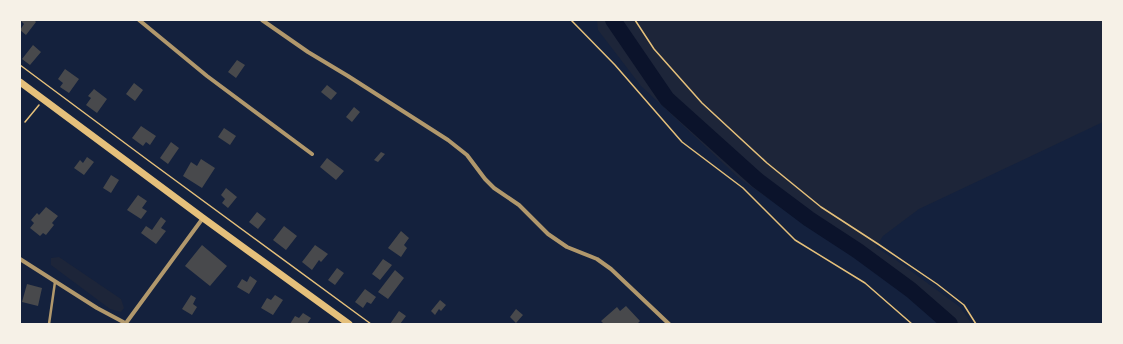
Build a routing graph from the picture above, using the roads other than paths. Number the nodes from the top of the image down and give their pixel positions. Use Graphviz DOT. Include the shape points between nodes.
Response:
graph roads {
  1 [pos="140,20"];
  2 [pos="262,20"];
  3 [pos="20,82"];
  4 [pos="312,154"];
  5 [pos="203,218"];
  6 [pos="20,259"];
  7 [pos="55,282"];
  8 [pos="49,324"];
  9 [pos="127,324"];
  10 [pos="349,324"];
  11 [pos="669,324"];
  1 -- 4 [label="street" via="207,76"];
  2 -- 11 [label="street" via="448,140 467,155 494,188 519,205 548,234 567,247 597,259 611,269"];
  3 -- 5 [label="main road"];
  5 -- 9 [label="street"];
  5 -- 10 [label="main road"];
  6 -- 7 [label="street"];
  7 -- 8 [label="lane"];
  7 -- 9 [label="street"];
}
